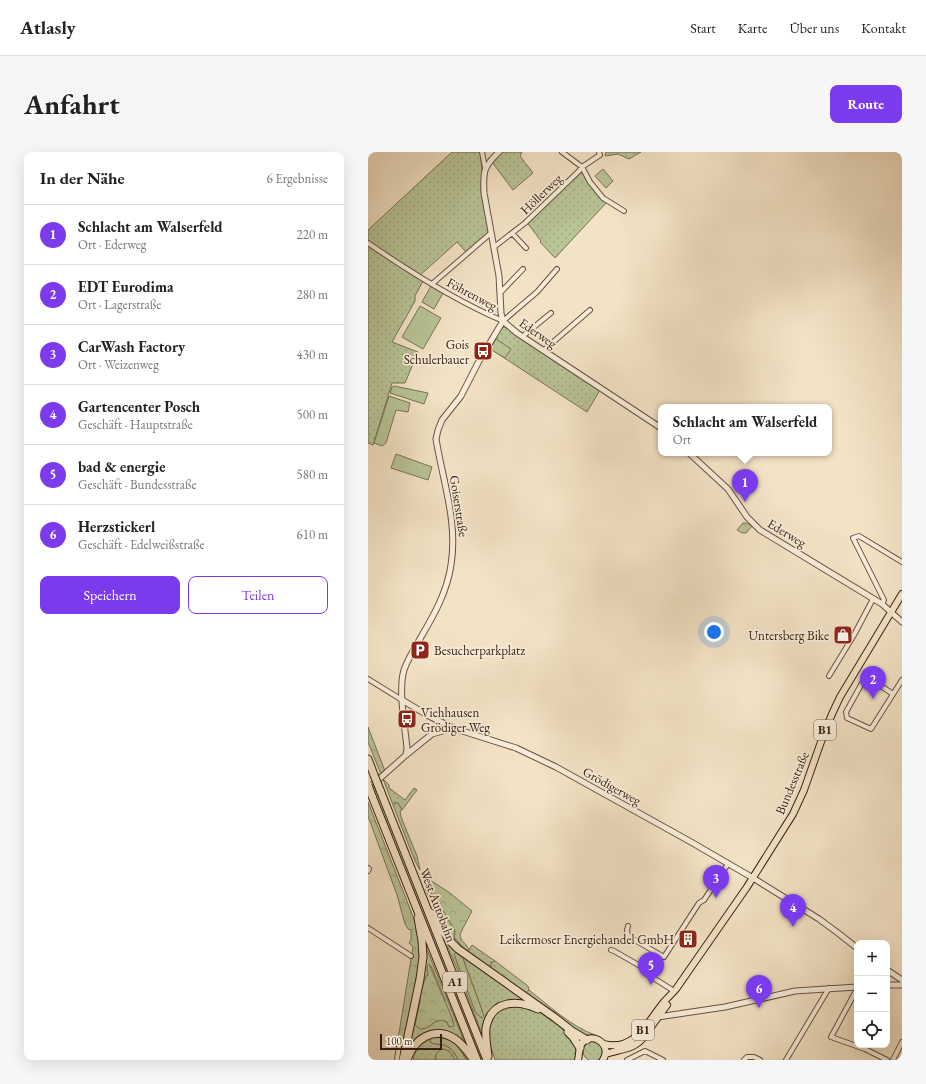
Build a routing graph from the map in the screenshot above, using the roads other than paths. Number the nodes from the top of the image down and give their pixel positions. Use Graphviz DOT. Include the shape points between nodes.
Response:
graph roads {
  1 [pos="482,152"];
  2 [pos="499,152"];
  3 [pos="562,152"];
  4 [pos="599,152"];
  5 [pos="582,167"];
  6 [pos="485,168"];
  7 [pos="624,211"];
  8 [pos="491,233"];
  9 [pos="512,234"];
  10 [pos="368,243"];
  11 [pos="494,247"];
  12 [pos="526,248"];
  13 [pos="523,269"];
  14 [pos="557,269"];
  15 [pos="432,284"];
  16 [pos="501,292"];
  17 [pos="590,310"];
  18 [pos="551,313"];
  19 [pos="503,321"];
  20 [pos="524,336"];
  21 [pos="544,350"];
  22 [pos="658,426"];
  23 [pos="692,456"];
  24 [pos="902,562"];
  25 [pos="902,594"];
  26 [pos="873,599"];
  27 [pos="882,604"];
  28 [pos="891,613"];
  29 [pos="902,622"];
  30 [pos="828,676"];
  31 [pos="368,679"];
  32 [pos="902,680"];
  33 [pos="893,694"];
  34 [pos="402,700"];
  35 [pos="453,728"];
  36 [pos="406,755"];
  37 [pos="368,759"];
  38 [pos="368,785"];
  39 [pos="370,792"];
  40 [pos="728,864"];
  41 [pos="753,878"];
  42 [pos="424,903"];
  43 [pos="416,906"];
  44 [pos="628,926"];
  45 [pos="368,928"];
  46 [pos="854,946"];
  47 [pos="611,950"];
  48 [pos="411,956"];
  49 [pos="890,972"];
  50 [pos="902,980"];
  51 [pos="890,985"];
  52 [pos="902,985"];
  53 [pos="829,988"];
  54 [pos="854,988"];
  55 [pos="673,993"];
  56 [pos="854,994"];
  57 [pos="658,1017"];
  58 [pos="587,1040"];
  59 [pos="902,1042"];
  60 [pos="604,1044"];
  61 [pos="399,1045"];
  62 [pos="580,1056"];
  63 [pos="604,1058"];
  64 [pos="397,1060"];
  65 [pos="403,1060"];
  66 [pos="407,1060"];
  67 [pos="474,1060"];
  68 [pos="477,1060"];
  69 [pos="487,1060"];
  70 [pos="627,1060"];
  71 [pos="663,1060"];
  72 [pos="744,1060"];
  73 [pos="760,1060"];
  74 [pos="786,1060"];
  75 [pos="887,1060"];
  76 [pos="892,1060"];
  1 -- 6 [label="street"];
  2 -- 6 [label="street"];
  3 -- 5 [label="street"];
  4 -- 5 [label="street, Höllerweg" via="600,155"];
  5 -- 7 [label="street" via="602,198"];
  5 -- 9 [label="street, Höllerweg"];
  6 -- 8 [label="street" via="484,193"];
  8 -- 11 [label="street"];
  8 -- 15 [label="street, Föhrenweg"];
  9 -- 11 [label="street, Höllerweg"];
  9 -- 12 [label="street"];
  10 -- 15 [label="street, Föhrenweg"];
  11 -- 16 [label="street"];
  13 -- 16 [label="street"];
  14 -- 19 [label="street" via="537,292"];
  15 -- 19 [label="street, Föhrenweg"];
  16 -- 19 [label="street"];
  17 -- 21 [label="street"];
  18 -- 20 [label="street"];
  19 -- 20 [label="street, Ederweg"];
  19 -- 34 [label="street, Goiserstraße" via="461,396 442,420 438,430 436,440 452,517 454,541 451,566 446,587 435,612 404,670"];
  20 -- 21 [label="street, Ederweg"];
  21 -- 22 [label="street, Ederweg"];
  23 -- 26 [label="street, Ederweg" via="728,489 747,517 760,530"];
  24 -- 27 [label="street" via="859,536 853,538 884,600"];
  25 -- 28 [label="main road, Bundesstraße / B1"];
  26 -- 27 [label="street, Ederweg"];
  26 -- 30 [label="street"];
  27 -- 28 [label="street, Ederweg"];
  28 -- 29 [label="street, Ederweg"];
  28 -- 41 [label="main road, Bundesstraße / B1" via="840,697 801,797"];
  31 -- 34 [label="street"];
  32 -- 33 [label="street"];
  33 -- 33 [label="street" via="871,729 848,718 846,712 866,676"];
  34 -- 35 [label="street, Grödigerweg"];
  34 -- 36 [label="street, Goiserstraße"];
  35 -- 36 [label="street" via="432,734"];
  35 -- 40 [label="street, Grödigerweg" via="530,754"];
  36 -- 39 [label="street"];
  37 -- 42 [label="highway, West Autobahn / A1, bridge"];
  38 -- 39 [label="highway, West Autobahn / A1, bridge"];
  39 -- 43 [label="highway, West Autobahn / A1"];
  40 -- 41 [label="street, Grödigerweg"];
  40 -- 44 [label="street" via="664,957 628,936"];
  41 -- 46 [label="street, Grödigerweg" via="819,919"];
  41 -- 55 [label="main road, Bundesstraße / B1"];
  42 -- 58 [label="highway" via="458,949"];
  42 -- 69 [label="highway, West Autobahn / A1"];
  43 -- 65 [label="highway" via="423,957"];
  43 -- 68 [label="highway, West Autobahn / A1"];
  45 -- 48 [label="street"];
  47 -- 55 [label="street" via="642,967 644,972"];
  49 -- 50 [label="street"];
  51 -- 52 [label="street"];
  53 -- 54 [label="street"];
  53 -- 57 [label="street" via="795,991 727,1007"];
  53 -- 74 [label="street"];
  55 -- 57 [label="main road, Bundesstraße / B1"];
  55 -- 60 [label="main road, Bundesstraße / B1" via="636,1037 622,1044"];
  56 -- 75 [label="street" via="831,1037"];
  57 -- 63 [label="main road, Bundesstraße / B1" via="636,1045"];
  58 -- 60 [label="main road, Bundesstraße / B1" via="596,1039"];
  58 -- 62 [label="main road" via="582,1043"];
  59 -- 76 [label="street"];
  60 -- 63 [label="main road, Bundesstraße / B1"];
  61 -- 64 [label="street"];
  62 -- 69 [label="highway" via="571,1035 547,1015 531,1006 516,1002 494,1011 488,1021"];
  66 -- 67 [label="highway" via="418,1040 440,1034 455,1038"];
  70 -- 71 [label="street" via="645,1052"];
  72 -- 73 [label="street" via="747,1056"];
}
